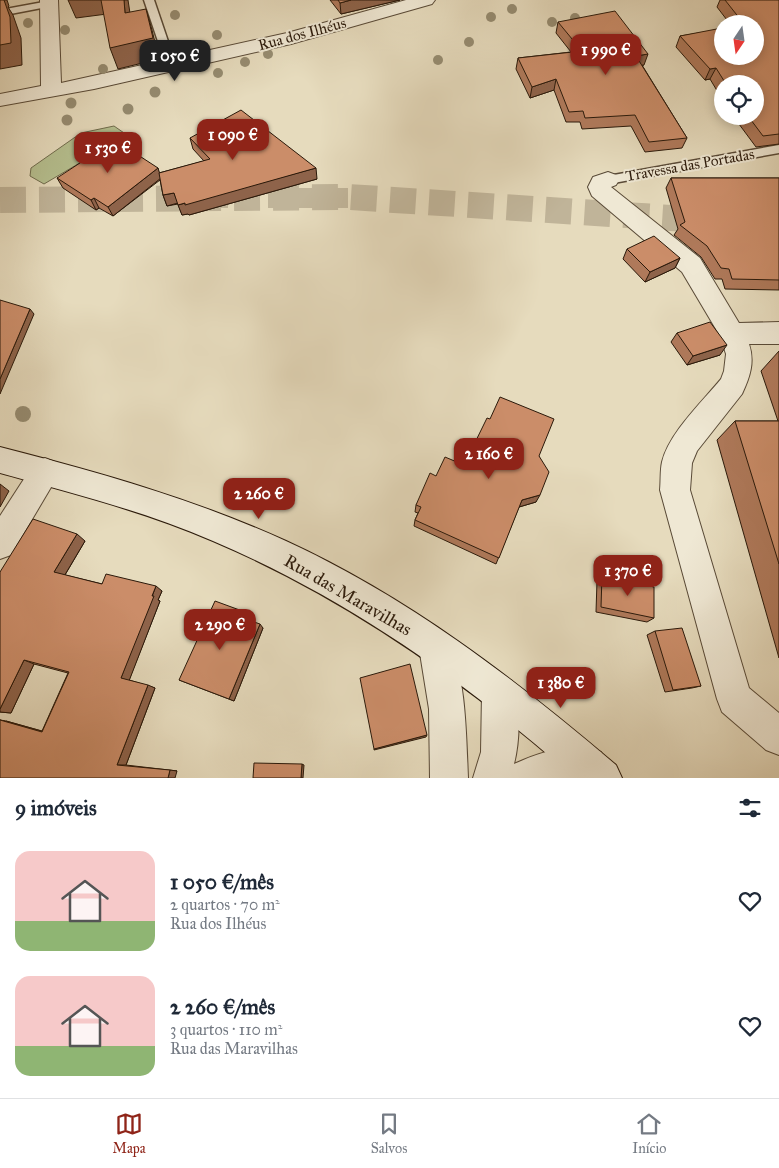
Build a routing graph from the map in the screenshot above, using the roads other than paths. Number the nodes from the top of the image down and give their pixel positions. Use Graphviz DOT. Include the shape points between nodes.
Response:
graph roads {
  1 [pos="149,0"];
  2 [pos="426,0"];
  3 [pos="49,2"];
  4 [pos="0,13"];
  5 [pos="172,65"];
  6 [pos="51,90"];
  7 [pos="0,100"];
  8 [pos="779,149"];
  9 [pos="604,181"];
  10 [pos="779,333"];
  11 [pos="732,334"];
  12 [pos="0,460"];
  13 [pos="45,472"];
  14 [pos="0,544"];
  15 [pos="436,647"];
  16 [pos="500,693"];
  17 [pos="779,738"];
  18 [pos="596,772"];
  19 [pos="449,778"];
  20 [pos="492,778"];
  21 [pos="525,778"];
  1 -- 5 [label="lane"];
  2 -- 5 [label="street, Rua dos Ilhéus" via="291,38"];
  3 -- 4 [label="lane"];
  3 -- 6 [label="street"];
  5 -- 6 [label="street, Rua dos Ilhéus"];
  6 -- 7 [label="street, Rua dos Ilhéus"];
  8 -- 9 [label="lane, Travessa das Portadas"];
  9 -- 11 [label="street" via="599,186 600,190 691,265"];
  10 -- 11 [label="street"];
  11 -- 17 [label="street" via="739,354 738,371 732,386 687,442 677,462 675,490 735,699"];
  12 -- 13 [label="street, Rua das Maravilhas"];
  13 -- 14 [label="street"];
  13 -- 15 [label="street, Rua das Maravilhas" via="154,503 224,530 324,576"];
  15 -- 16 [label="street, Rua das Maravilhas"];
  15 -- 19 [label="street" via="447,709"];
  16 -- 18 [label="street, Rua das Maravilhas"];
  16 -- 20 [label="street" via="499,752"];
  18 -- 21 [label="street" via="555,769"];
}
